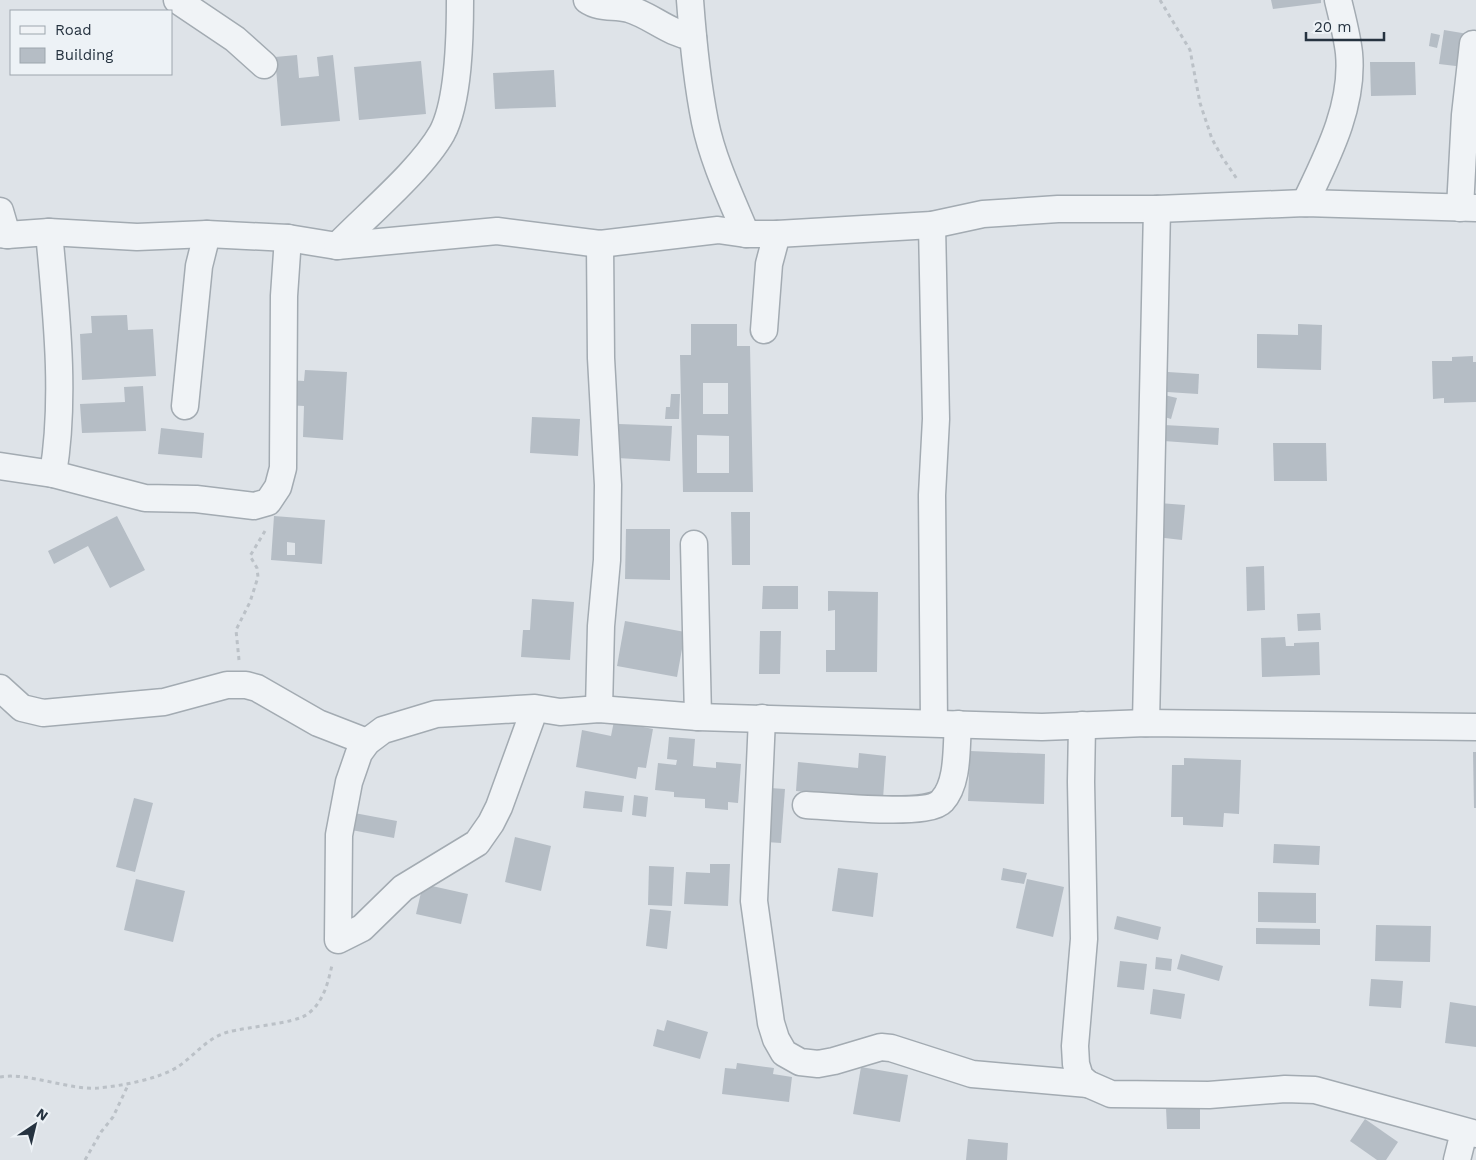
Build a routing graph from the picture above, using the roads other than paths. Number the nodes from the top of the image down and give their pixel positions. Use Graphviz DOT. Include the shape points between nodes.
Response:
graph roads {
  1 [pos="177,0"];
  2 [pos="460,0"];
  3 [pos="587,0"];
  4 [pos="690,0"];
  5 [pos="1338,0"];
  6 [pos="693,37"];
  7 [pos="1473,44"];
  8 [pos="264,65"];
  9 [pos="1305,203"];
  10 [pos="1468,208"];
  11 [pos="1157,210"];
  12 [pos="0,211"];
  13 [pos="932,225"];
  14 [pos="49,232"];
  15 [pos="207,234"];
  16 [pos="746,234"];
  17 [pos="777,234"];
  18 [pos="4,235"];
  19 [pos="288,238"];
  20 [pos="600,244"];
  21 [pos="338,246"];
  22 [pos="764,330"];
  23 [pos="185,406"];
  24 [pos="0,466"];
  25 [pos="54,474"];
  26 [pos="694,544"];
  27 [pos="0,688"];
  28 [pos="535,708"];
  29 [pos="599,709"];
  30 [pos="698,717"];
  31 [pos="762,718"];
  32 [pos="946,723"];
  33 [pos="1146,723"];
  34 [pos="1082,725"];
  35 [pos="1476,727"];
  36 [pos="367,742"];
  37 [pos="806,805"];
  38 [pos="1088,1084"];
  39 [pos="1470,1133"];
  40 [pos="1457,1160"];
  1 -- 8 [label="street" via="235,40"];
  2 -- 21 [label="street" via="457,60 443,131 417,165"];
  3 -- 6 [label="street" via="599,6 627,8 678,34"];
  4 -- 6 [label="street"];
  5 -- 9 [label="street" via="1349,53 1349,84 1329,154"];
  6 -- 16 [label="street" via="706,124 719,168"];
  7 -- 10 [label="street" via="1465,115"];
  9 -- 10 [label="street"];
  9 -- 11 [label="street"];
  11 -- 13 [label="street" via="983,214"];
  11 -- 33 [label="street"];
  12 -- 18 [label="street"];
  13 -- 17 [label="street"];
  13 -- 32 [label="street" via="936,419 932,495"];
  14 -- 15 [label="street" via="137,237"];
  14 -- 18 [label="street"];
  14 -- 25 [label="street" via="59,430"];
  15 -- 19 [label="street"];
  15 -- 23 [label="street" via="199,266"];
  16 -- 17 [label="street"];
  16 -- 20 [label="street" via="718,230"];
  17 -- 22 [label="street" via="769,264"];
  19 -- 21 [label="street"];
  19 -- 25 [label="street" via="284,296 283,468 278,486 268,502 254,506 196,499 145,498"];
  20 -- 21 [label="street" via="497,231"];
  20 -- 29 [label="street" via="600,358 608,485 608,560 601,626"];
  24 -- 25 [label="street"];
  26 -- 30 [label="street"];
  27 -- 36 [label="street" via="22,708 43,713 164,702 227,685 246,685 318,723"];
  28 -- 29 [label="street" via="560,712"];
  28 -- 36 [label="street" via="436,714 383,730"];
  28 -- 36 [label="street" via="499,807 477,843 403,888 362,928 338,940 339,835 349,782 359,753"];
  29 -- 30 [label="street"];
  30 -- 31 [label="street"];
  31 -- 32 [label="street"];
  31 -- 38 [label="street" via="754,901 771,1023 784,1053 800,1062 818,1064 881,1047 891,1048 972,1074"];
  32 -- 34 [label="street" via="1042,727"];
  32 -- 37 [label="street" via="952,781 947,795 934,807 914,810"];
  33 -- 34 [label="street"];
  33 -- 35 [label="street"];
  34 -- 38 [label="street" via="1084,939 1075,1046 1080,1077"];
  38 -- 39 [label="street" via="1111,1094 1139,1095 1315,1090"];
  39 -- 40 [label="street"];
}
